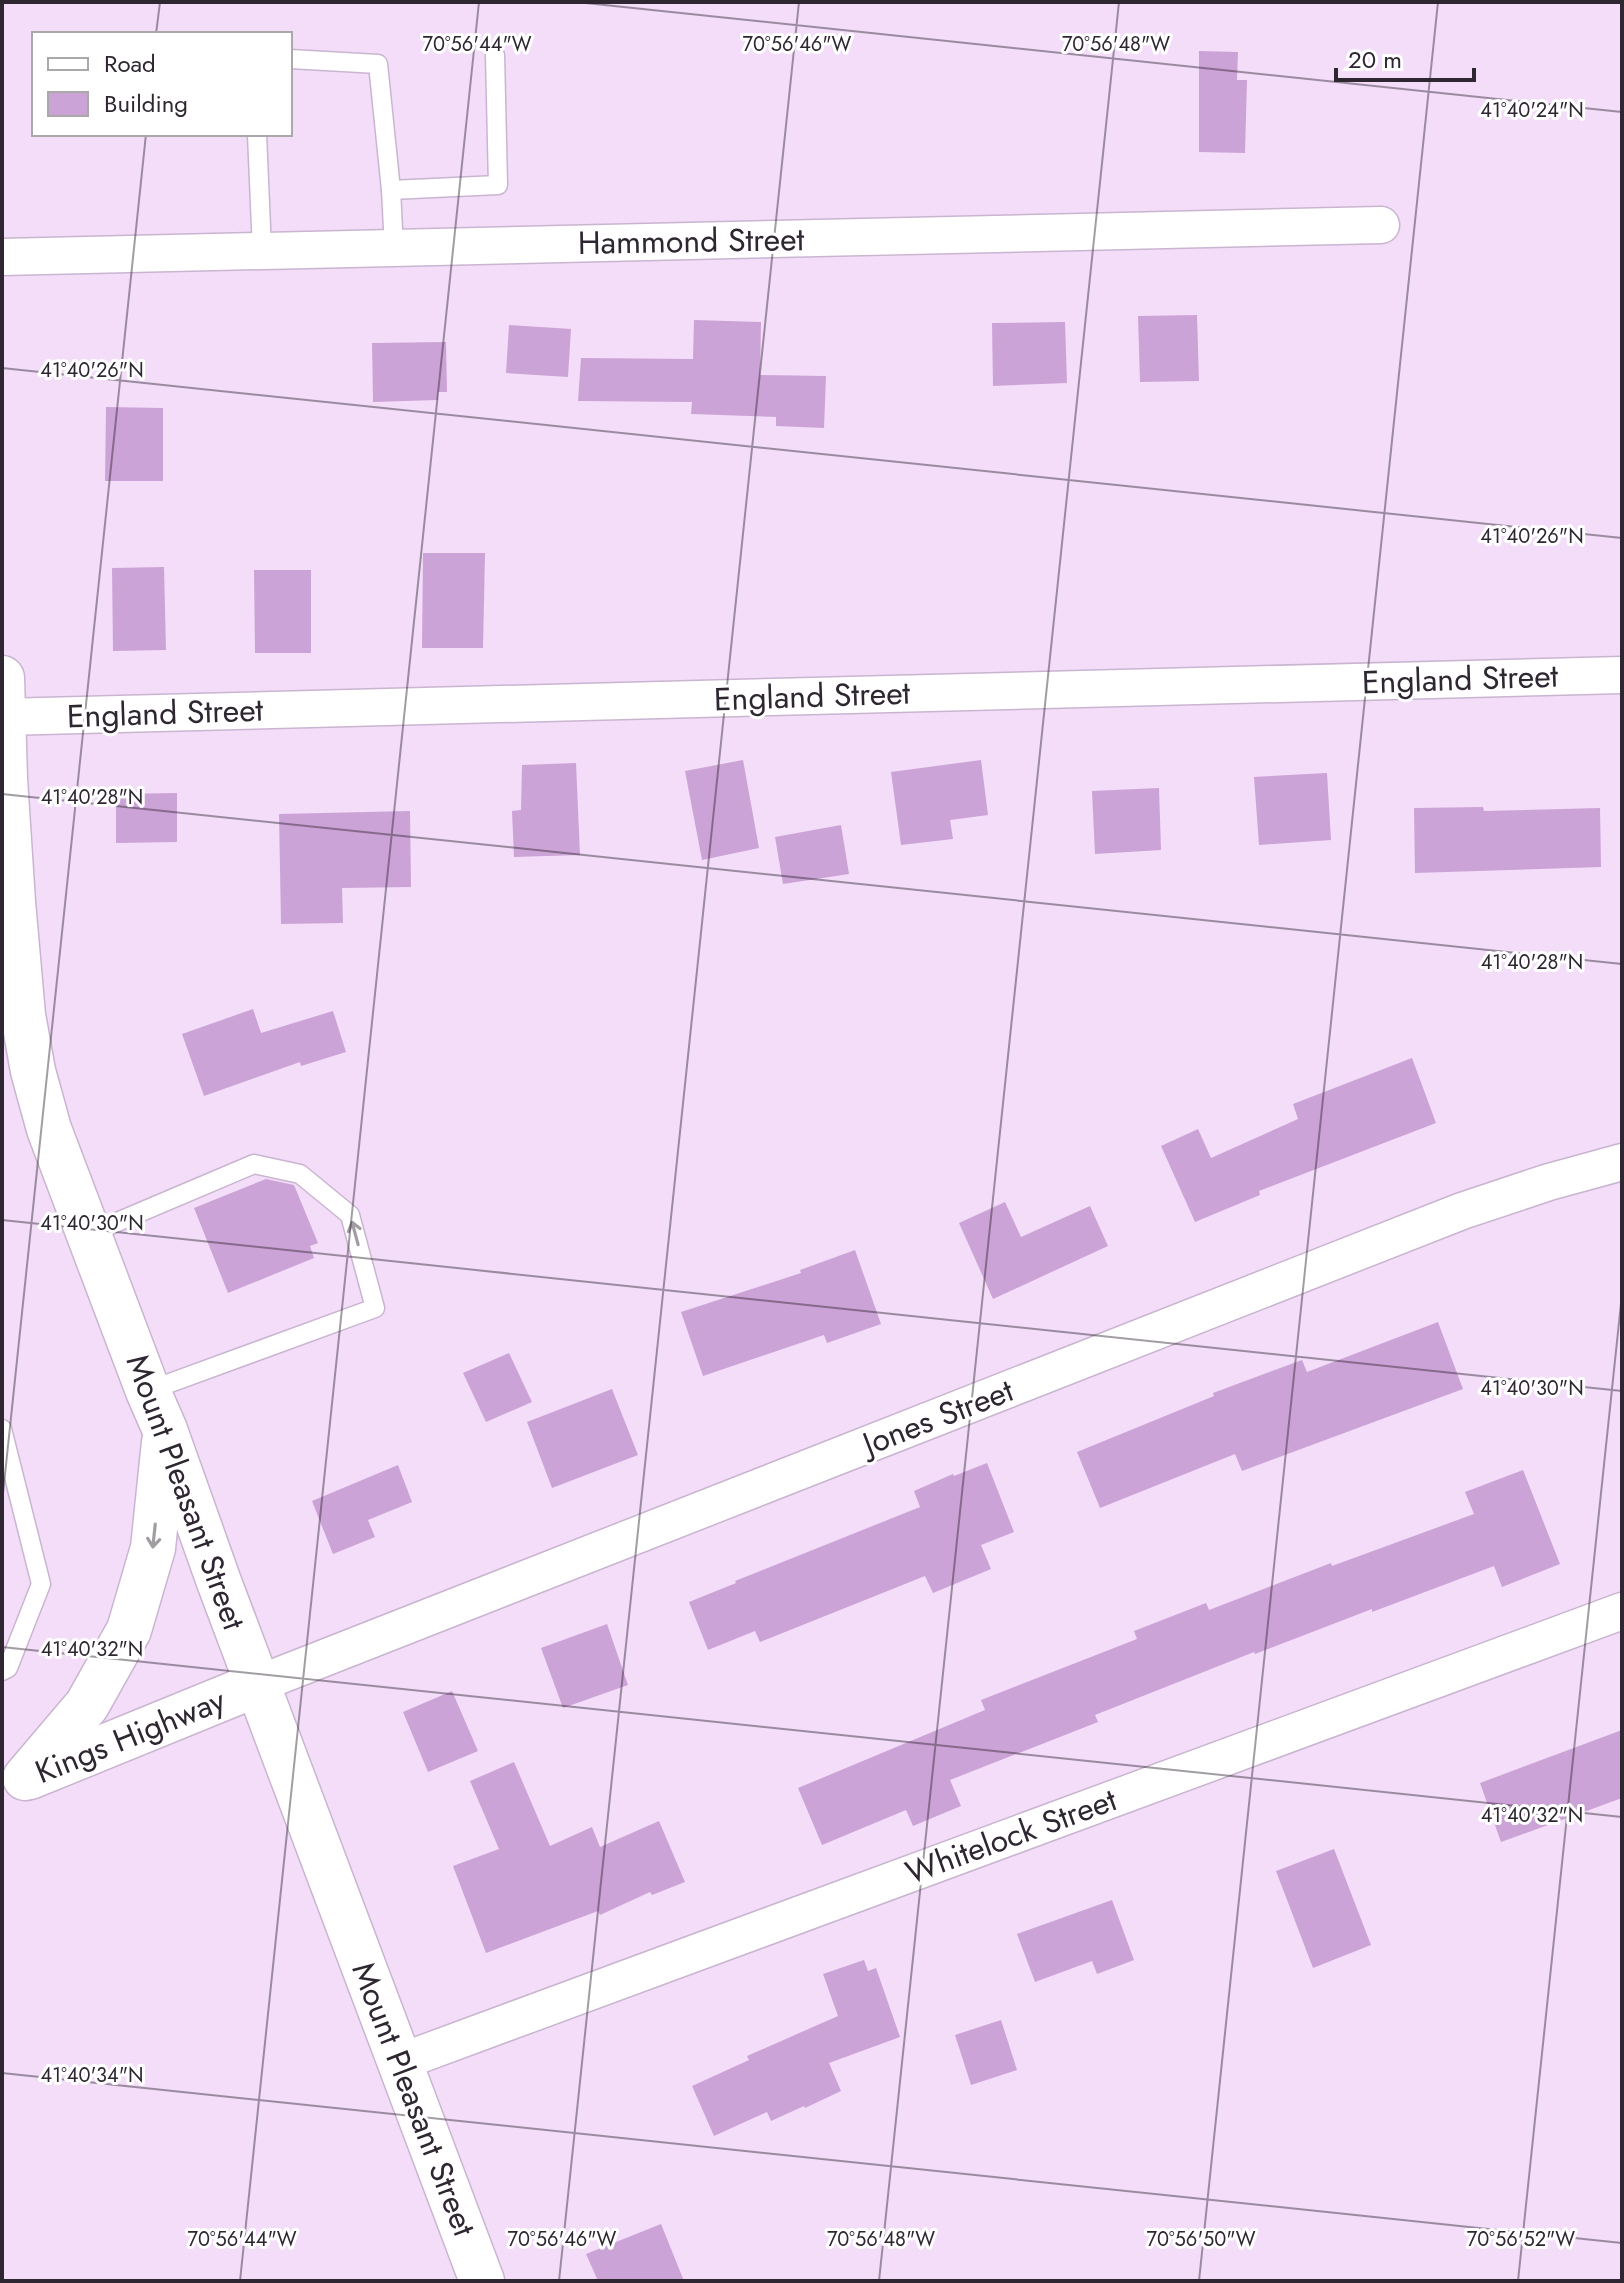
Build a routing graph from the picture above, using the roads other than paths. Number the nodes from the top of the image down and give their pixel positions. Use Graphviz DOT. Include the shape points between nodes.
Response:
graph roads {
  1 [pos="495,55"];
  2 [pos="292,59"];
  3 [pos="257,136"];
  4 [pos="391,190"];
  5 [pos="1381,225"];
  6 [pos="394,248"];
  7 [pos="262,251"];
  8 [pos="2,257"];
  9 [pos="1622,675"];
  10 [pos="2,678"];
  11 [pos="3,717"];
  12 [pos="5,830"];
  13 [pos="9,934"];
  14 [pos="1622,1162"];
  15 [pos="88,1234"];
  16 [pos="148,1391"];
  17 [pos="2,1429"];
  18 [pos="165,1430"];
  19 [pos="1622,1611"];
  20 [pos="2,1671"];
  21 [pos="258,1684"];
  22 [pos="14,1783"];
  23 [pos="400,2062"];
  24 [pos="482,2281"];
  1 -- 4 [label="lane" via="498,185"];
  2 -- 4 [label="lane" via="378,64"];
  3 -- 7 [label="lane"];
  4 -- 6 [label="lane"];
  5 -- 6 [label="street, Hammond Street"];
  6 -- 7 [label="street, Hammond Street"];
  7 -- 8 [label="street, Hammond Street"];
  9 -- 11 [label="street, England Street"];
  10 -- 11 [label="main road, Mount Pleasant Street"];
  11 -- 12 [label="main road, Mount Pleasant Street"];
  12 -- 13 [label="main road, Mount Pleasant Street"];
  13 -- 15 [label="main road, Mount Pleasant Street" via="33,1071"];
  14 -- 21 [label="street, Jones Street" via="1462,1211"];
  15 -- 16 [label="main road, Mount Pleasant Street"];
  16 -- 15 [label="lane, one-way" via="375,1308 350,1215 300,1174 254,1164"];
  16 -- 18 [label="main road, Mount Pleasant Street"];
  17 -- 20 [label="lane" via="41,1584 8,1668"];
  18 -- 21 [label="main road, Mount Pleasant Street"];
  18 -- 22 [label="main road, one-way" via="153,1548 129,1630 87,1705"];
  19 -- 23 [label="street, Whitelock Street"];
  21 -- 22 [label="main road, Kings Highway"];
  21 -- 23 [label="main road, Mount Pleasant Street"];
  23 -- 24 [label="main road, Mount Pleasant Street"];
}
